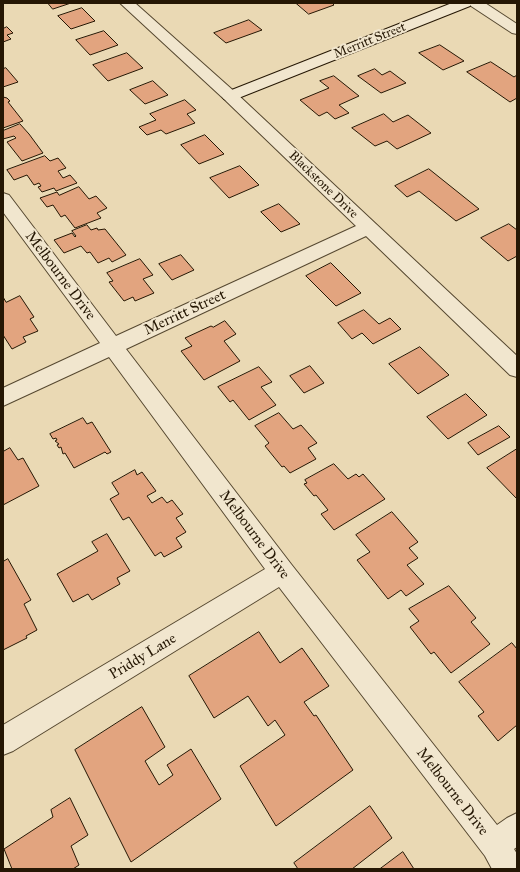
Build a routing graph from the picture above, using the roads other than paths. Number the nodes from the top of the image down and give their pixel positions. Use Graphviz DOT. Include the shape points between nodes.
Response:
graph roads {
  1 [pos="127,3"];
  2 [pos="465,3"];
  3 [pos="476,3"];
  4 [pos="517,30"];
  5 [pos="230,96"];
  6 [pos="3,199"];
  7 [pos="367,228"];
  8 [pos="112,346"];
  9 [pos="517,369"];
  10 [pos="3,397"];
  11 [pos="282,572"];
  12 [pos="3,741"];
  13 [pos="517,828"];
  14 [pos="502,858"];
  1 -- 5 [label="street, Blackstone Drive"];
  2 -- 5 [label="street, Merritt Street"];
  3 -- 4 [label="street"];
  5 -- 7 [label="street, Blackstone Drive"];
  6 -- 8 [label="street, Melbourne Drive"];
  7 -- 8 [label="street, Merritt Street"];
  7 -- 9 [label="street, Blackstone Drive"];
  8 -- 10 [label="street, Merritt Street"];
  8 -- 11 [label="street, Melbourne Drive"];
  11 -- 12 [label="street, Priddy Lane"];
  11 -- 14 [label="street, Melbourne Drive"];
  13 -- 14 [label="street"];
}
